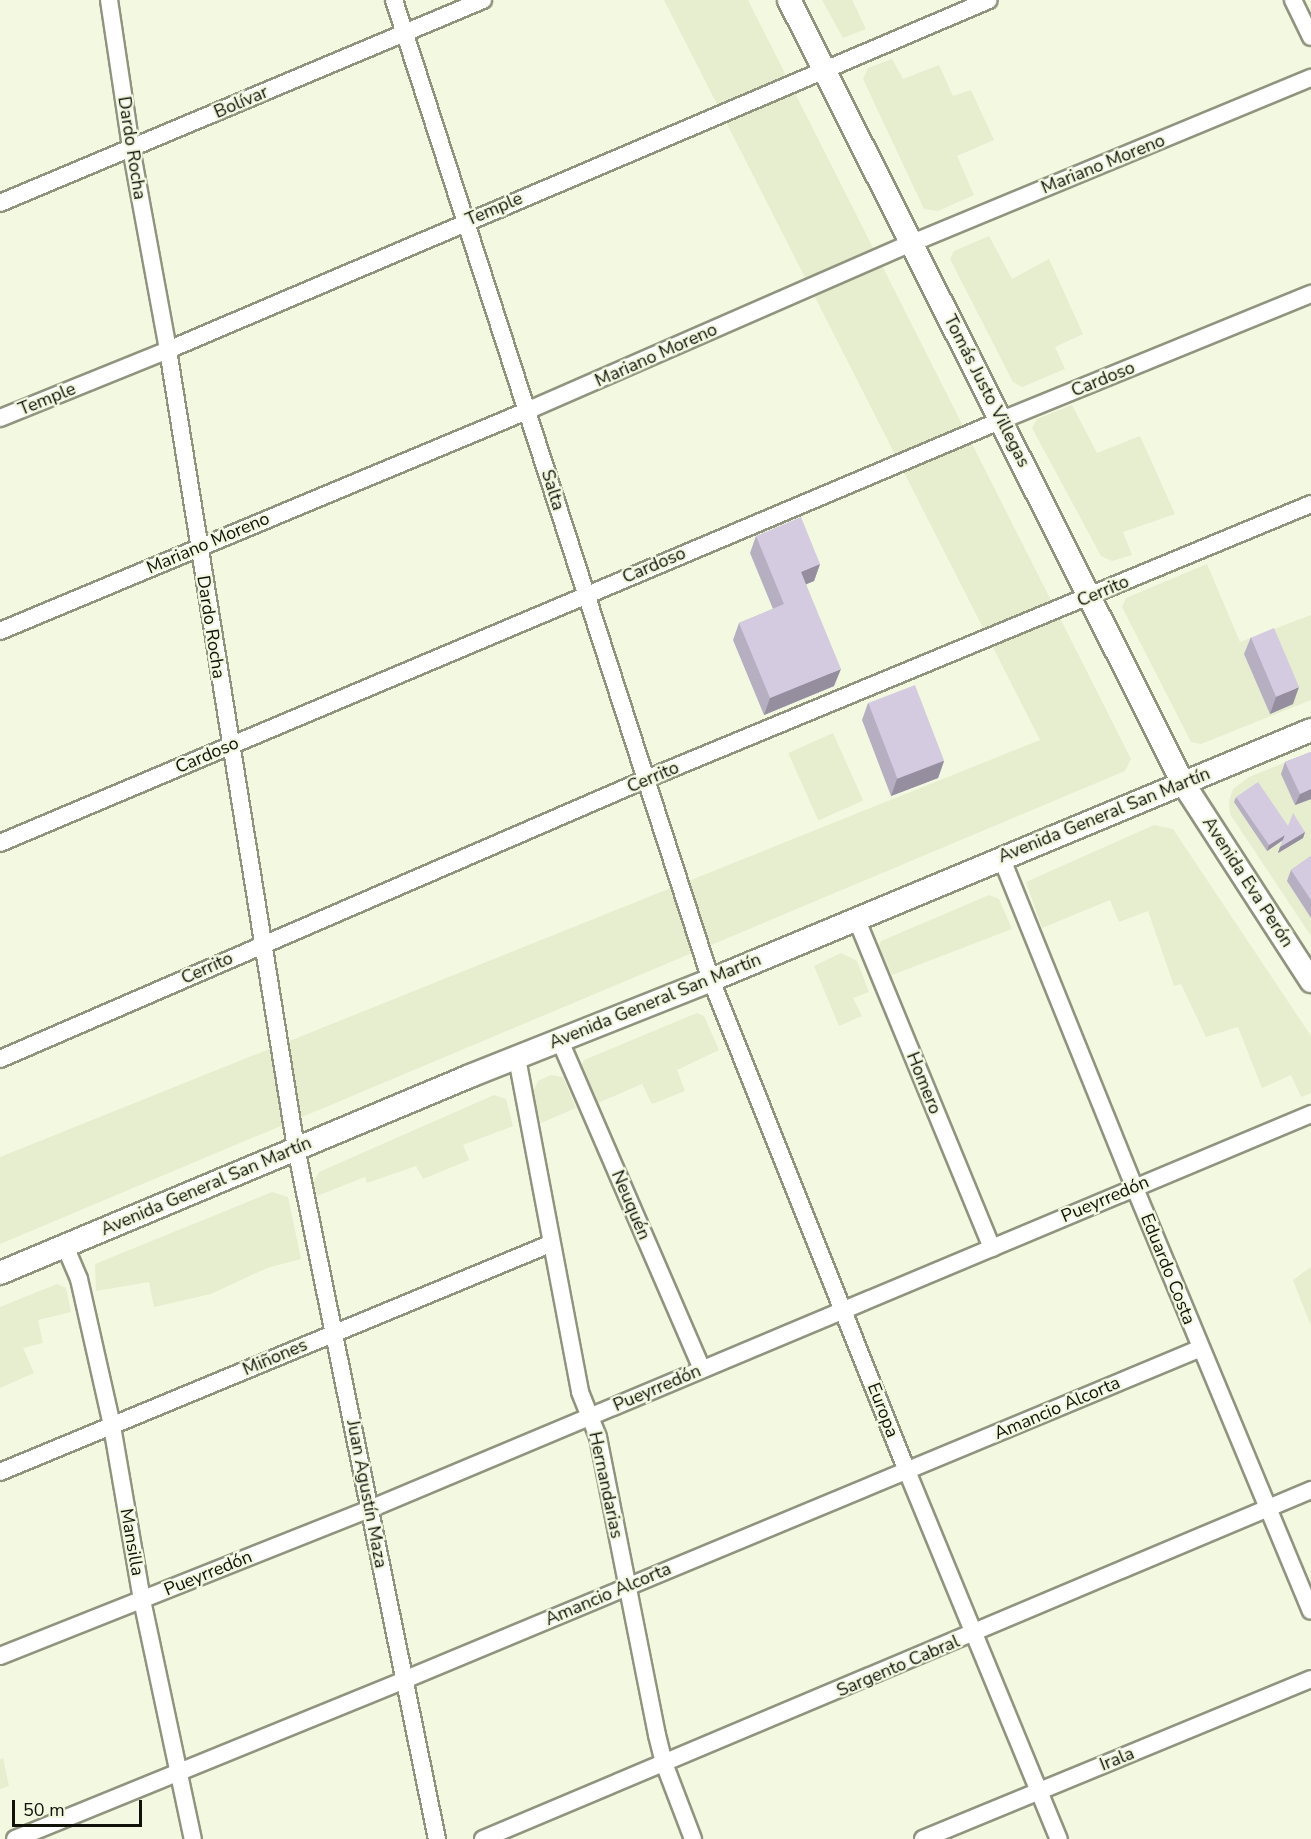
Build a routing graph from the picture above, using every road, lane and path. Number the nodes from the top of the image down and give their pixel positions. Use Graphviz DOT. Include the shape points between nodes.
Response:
graph roads {
  1 [pos="109,0"];
  2 [pos="394,0"];
  3 [pos="483,0"];
  4 [pos="789,0"];
  5 [pos="988,0"];
  6 [pos="1293,0"];
  7 [pos="405,33"];
  8 [pos="1311,37"];
  9 [pos="825,69"];
  10 [pos="1311,78"];
  11 [pos="131,148"];
  12 [pos="0,204"];
  13 [pos="467,221"];
  14 [pos="912,243"];
  15 [pos="1311,294"];
  16 [pos="168,350"];
  17 [pos="529,410"];
  18 [pos="0,418"];
  19 [pos="1002,420"];
  20 [pos="1311,504"];
  21 [pos="198,546"];
  22 [pos="585,594"];
  23 [pos="1090,597"];
  24 [pos="0,631"];
  25 [pos="1311,729"];
  26 [pos="231,746"];
  27 [pos="644,780"];
  28 [pos="1183,783"];
  29 [pos="0,843"];
  30 [pos="1001,857"];
  31 [pos="856,918"];
  32 [pos="264,944"];
  33 [pos="711,980"];
  34 [pos="1311,981"];
  35 [pos="560,1041"];
  36 [pos="517,1058"];
  37 [pos="0,1059"];
  38 [pos="1311,1114"];
  39 [pos="296,1148"];
  40 [pos="1134,1186"];
  41 [pos="550,1244"];
  42 [pos="65,1246"];
  43 [pos="992,1248"];
  44 [pos="0,1273"];
  45 [pos="844,1310"];
  46 [pos="334,1332"];
  47 [pos="1201,1348"];
  48 [pos="702,1369"];
  49 [pos="590,1416"];
  50 [pos="112,1426"];
  51 [pos="907,1471"];
  52 [pos="0,1472"];
  53 [pos="1311,1490"];
  54 [pos="1268,1508"];
  55 [pos="370,1509"];
  56 [pos="627,1586"];
  57 [pos="142,1600"];
  58 [pos="1311,1611"];
  59 [pos="976,1633"];
  60 [pos="0,1656"];
  61 [pos="1311,1679"];
  62 [pos="404,1680"];
  63 [pos="664,1763"];
  64 [pos="178,1771"];
  65 [pos="1039,1791"];
  66 [pos="15,1839"];
  67 [pos="193,1839"];
  68 [pos="437,1839"];
  69 [pos="483,1839"];
  70 [pos="693,1839"];
  71 [pos="923,1839"];
  72 [pos="1059,1839"];
  1 -- 11 [label="street, Dardo Rocha"];
  2 -- 7 [label="street, Salta"];
  3 -- 7 [label="street, Bolívar"];
  4 -- 9 [label="main road, Tomás Justo Villegas"];
  5 -- 9 [label="street, Temple"];
  6 -- 8 [label="street"];
  7 -- 11 [label="street, Bolívar"];
  7 -- 13 [label="street, Salta"];
  9 -- 13 [label="street, Temple"];
  9 -- 14 [label="main road, Tomás Justo Villegas"];
  10 -- 14 [label="street, Mariano Moreno"];
  11 -- 12 [label="street, Bolívar"];
  11 -- 16 [label="street, Dardo Rocha"];
  13 -- 16 [label="street, Temple"];
  13 -- 17 [label="street, Salta"];
  14 -- 17 [label="street, Mariano Moreno"];
  14 -- 19 [label="main road, Tomás Justo Villegas"];
  15 -- 19 [label="street, Cardoso"];
  16 -- 18 [label="street, Temple"];
  16 -- 21 [label="street, Dardo Rocha"];
  17 -- 21 [label="street, Mariano Moreno"];
  17 -- 22 [label="street, Salta"];
  19 -- 22 [label="street, Cardoso"];
  19 -- 23 [label="main road, Tomás Justo Villegas"];
  20 -- 23 [label="street, Cerrito"];
  21 -- 24 [label="street, Mariano Moreno"];
  21 -- 26 [label="street, Dardo Rocha"];
  22 -- 26 [label="street, Cardoso"];
  22 -- 27 [label="street, Salta"];
  23 -- 27 [label="street, Cerrito"];
  23 -- 28 [label="main road, Tomás Justo Villegas"];
  25 -- 28 [label="main road, Avenida General San Martín"];
  26 -- 29 [label="street, Cardoso"];
  26 -- 32 [label="street, Dardo Rocha"];
  27 -- 32 [label="street, Cerrito"];
  27 -- 33 [label="street, Salta"];
  28 -- 30 [label="main road, Avenida General San Martín"];
  28 -- 34 [label="main road, Avenida Eva Perón"];
  30 -- 31 [label="main road, Avenida General San Martín"];
  30 -- 40 [label="street, Eduardo Costa"];
  31 -- 33 [label="main road, Avenida General San Martín"];
  31 -- 43 [label="street, Homero"];
  32 -- 37 [label="street, Cerrito"];
  32 -- 39 [label="street, Dardo Rocha"];
  33 -- 35 [label="main road, Avenida General San Martín"];
  33 -- 45 [label="street, Europa"];
  35 -- 36 [label="main road, Avenida General San Martín"];
  35 -- 48 [label="street, Neuquén"];
  36 -- 39 [label="main road, Avenida General San Martín"];
  36 -- 41 [label="street, Hernandarias"];
  38 -- 40 [label="street, Pueyrredón"];
  39 -- 42 [label="main road, Avenida General San Martín"];
  39 -- 46 [label="street, Juan Agustín Maza"];
  40 -- 43 [label="street, Pueyrredón"];
  40 -- 47 [label="street, Eduardo Costa"];
  41 -- 46 [label="street, Miñones"];
  41 -- 49 [label="street, Hernandarias" via="580,1392"];
  42 -- 44 [label="main road, Avenida General San Martín"];
  42 -- 50 [label="street, Mansilla" via="79,1279"];
  43 -- 45 [label="street, Pueyrredón"];
  45 -- 48 [label="street, Pueyrredón"];
  45 -- 51 [label="street, Europa"];
  46 -- 50 [label="street, Miñones"];
  46 -- 55 [label="street, Juan Agustín Maza"];
  47 -- 51 [label="street, Amancio Alcorta"];
  47 -- 54 [label="street, Eduardo Costa"];
  48 -- 49 [label="street, Pueyrredón"];
  49 -- 55 [label="street, Pueyrredón"];
  49 -- 56 [label="street, Hernandarias" via="598,1437"];
  50 -- 52 [label="street, Miñones"];
  50 -- 57 [label="street, Mansilla"];
  51 -- 56 [label="street, Amancio Alcorta"];
  51 -- 59 [label="street, Europa"];
  53 -- 54 [label="street, Sargento Cabral"];
  54 -- 58 [label="street, Eduardo Costa"];
  54 -- 59 [label="street, Sargento Cabral"];
  55 -- 57 [label="street, Pueyrredón"];
  55 -- 62 [label="street, Juan Agustín Maza"];
  56 -- 62 [label="street, Amancio Alcorta"];
  56 -- 63 [label="street, Hernandarias"];
  57 -- 60 [label="street, Pueyrredón"];
  57 -- 64 [label="street, Mansilla"];
  59 -- 63 [label="street, Sargento Cabral"];
  59 -- 65 [label="street, Europa"];
  61 -- 65 [label="street, Irala"];
  62 -- 64 [label="street, Amancio Alcorta"];
  62 -- 68 [label="street, Juan Agustín Maza"];
  63 -- 69 [label="street, Sargento Cabral"];
  63 -- 70 [label="street, Hernandarias"];
  64 -- 66 [label="street, Amancio Alcorta"];
  64 -- 67 [label="street, Mansilla"];
  65 -- 71 [label="street, Irala"];
  65 -- 72 [label="street, Europa"];
}
